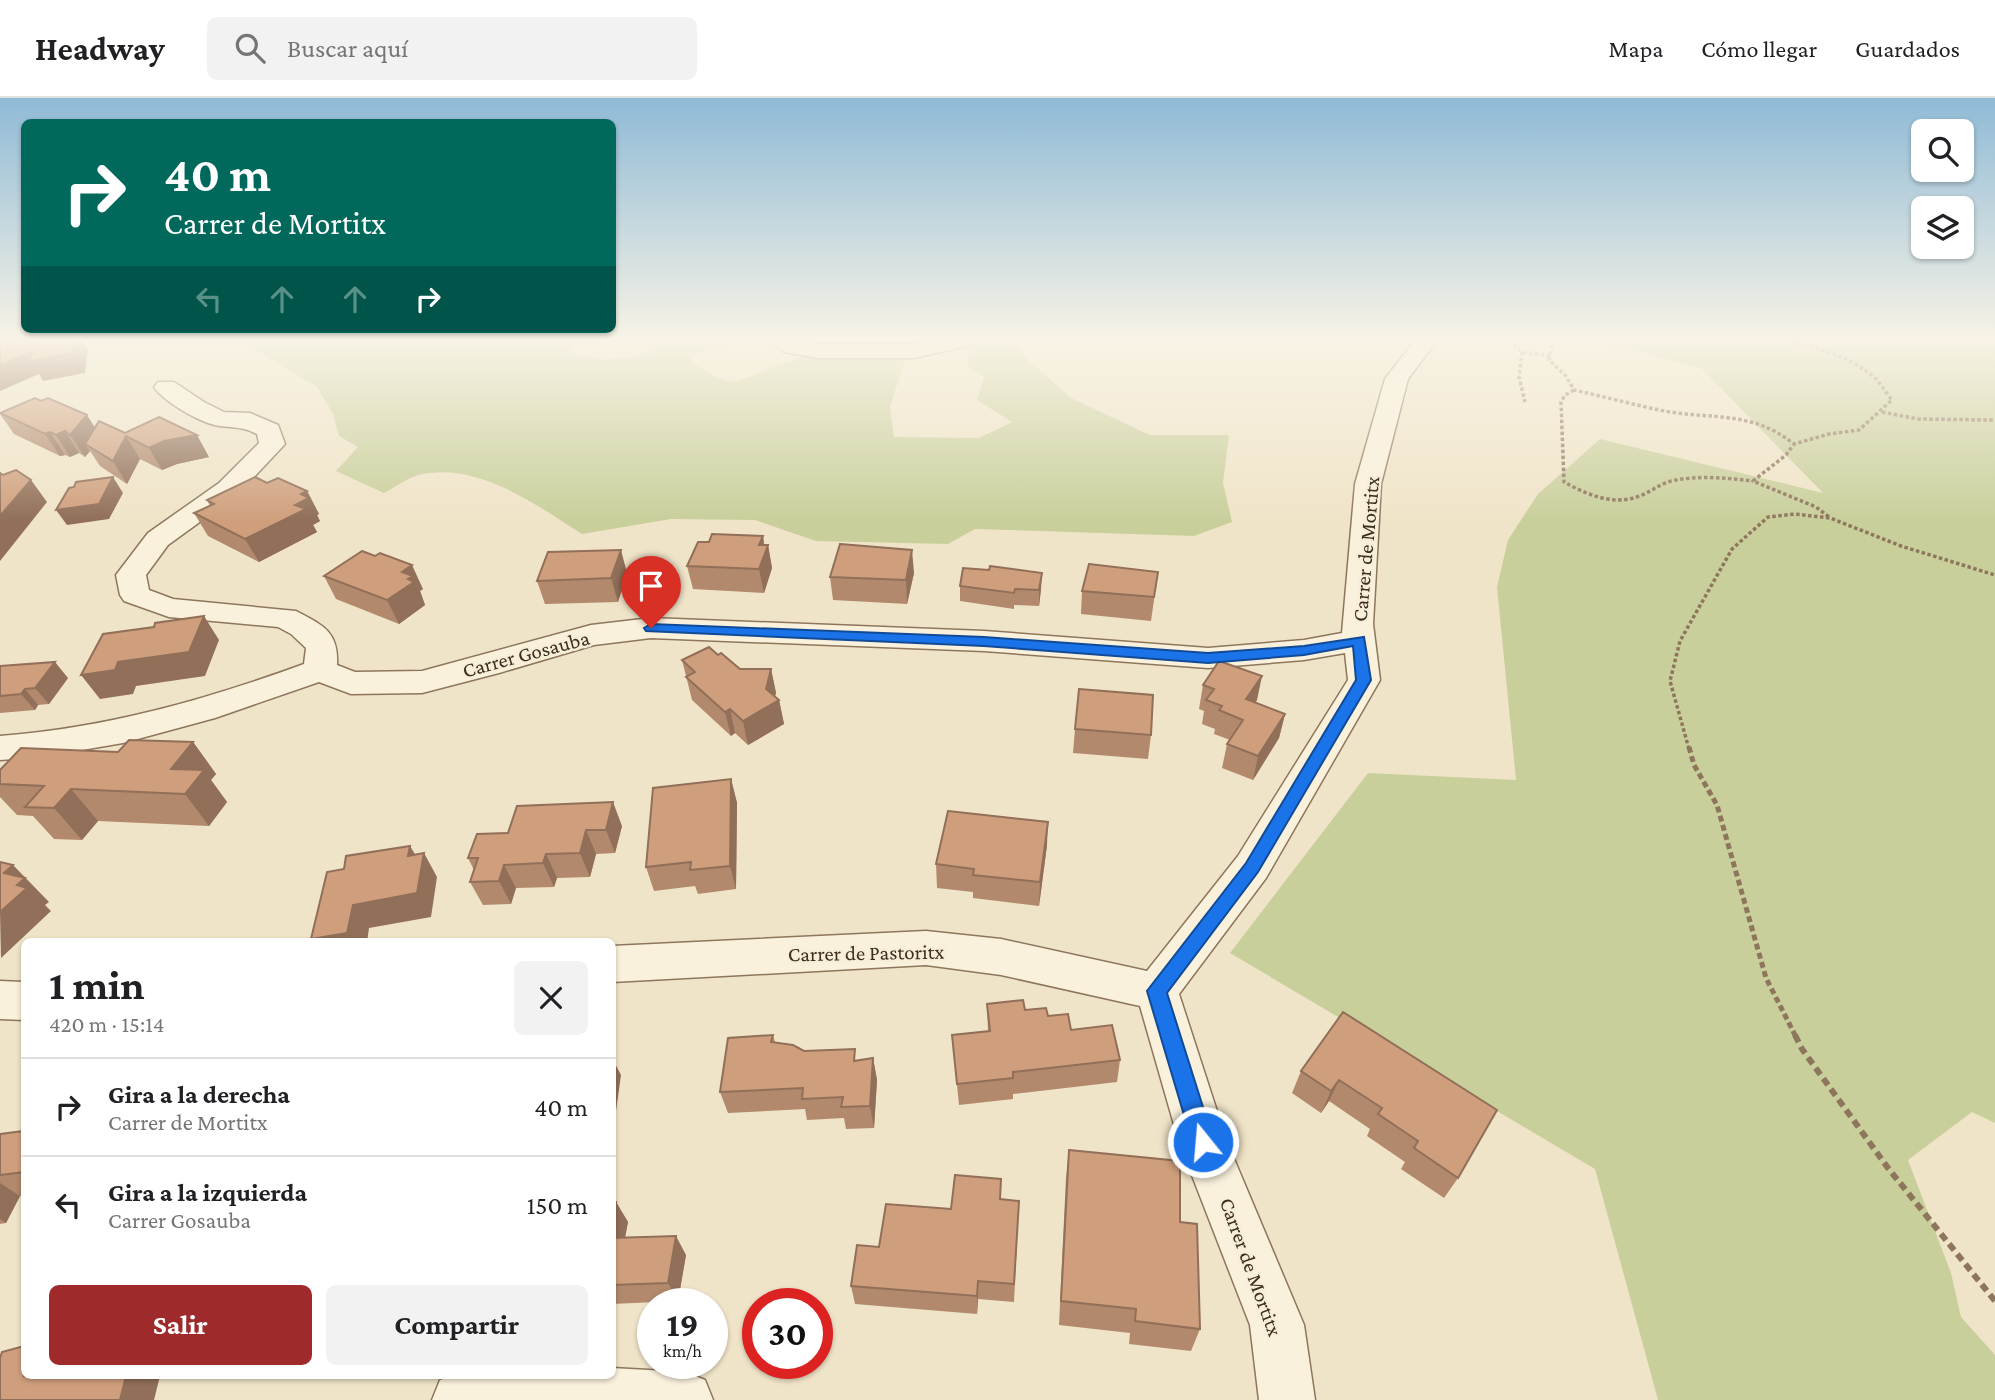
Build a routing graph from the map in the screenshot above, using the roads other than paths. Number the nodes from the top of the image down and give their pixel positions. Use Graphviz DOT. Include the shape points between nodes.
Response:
graph roads {
  1 [pos="185,400"];
  2 [pos="1391,400"];
  3 [pos="1359,640"];
  4 [pos="320,670"];
  5 [pos="0,748"];
  6 [pos="616,964"];
  7 [pos="1157,991"];
  8 [pos="0,1000"];
  9 [pos="21,1001"];
  10 [pos="460,1400"];
  11 [pos="685,1400"];
  12 [pos="1287,1400"];
  1 -- 4 [label="street" via="220,419 250,420 268,430 272,444 228,489 158,538 131,575 135,595 169,608 285,618 322,645"];
  2 -- 3 [label="street, Carrer de Mortitx" via="1368,484"];
  3 -- 4 [label="street, Carrer Gosauba" via="1208,658 984,641 651,628 591,635 422,682 351,683"];
  3 -- 7 [label="street, Carrer de Mortitx" via="1364,680 1252,867"];
  4 -- 5 [label="street" via="111,735"];
  6 -- 7 [label="street, Carrer de Pastoritx" via="926,948 1001,957"];
  7 -- 12 [label="street, Carrer de Mortitx" via="1203,1142 1278,1325"];
  8 -- 9 [label="street"];
  10 -- 11 [label="street" via="572,1394"];
}
